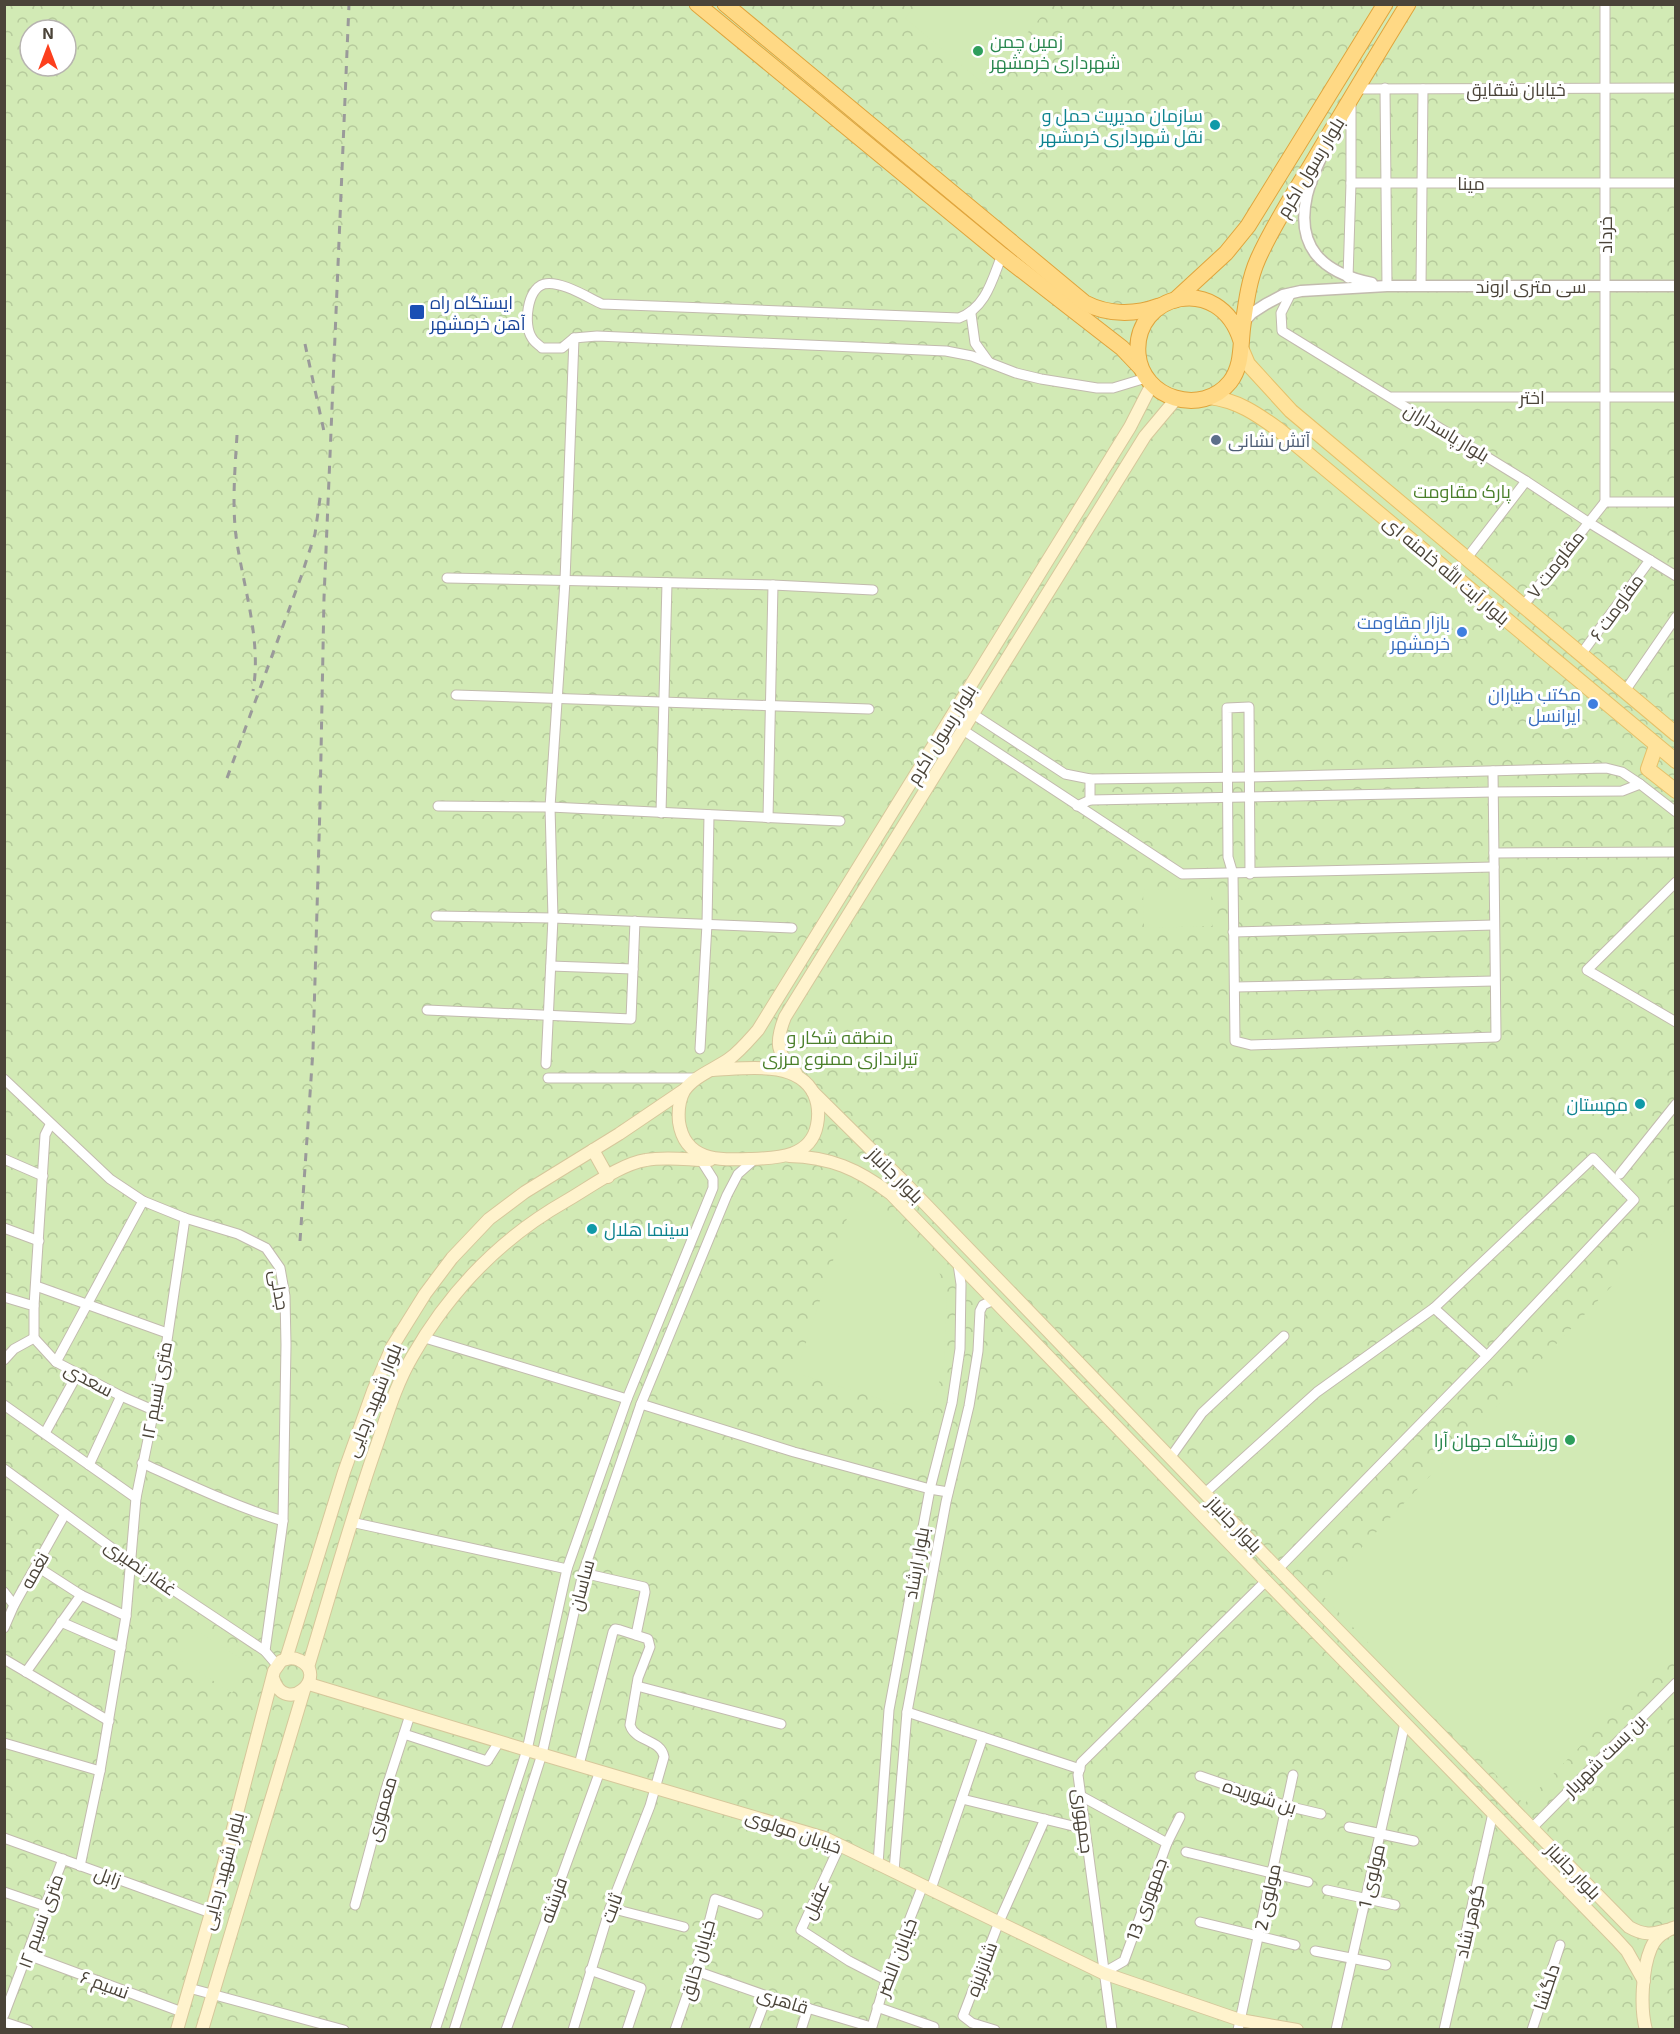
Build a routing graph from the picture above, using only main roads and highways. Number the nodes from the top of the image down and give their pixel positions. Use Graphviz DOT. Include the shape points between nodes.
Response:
graph roads {
  1 [pos="697,4"];
  2 [pos="725,4"];
  3 [pos="1385,4"];
  4 [pos="1408,4"];
  5 [pos="1168,303"];
  6 [pos="1241,346"];
  7 [pos="1146,377"];
  8 [pos="1209,397"];
  9 [pos="1176,399"];
  10 [pos="1676,734"];
  11 [pos="936,741"];
  12 [pos="1656,746"];
  13 [pos="951,750"];
  14 [pos="1676,761"];
  15 [pos="1676,791"];
  16 [pos="713,1070"];
  17 [pos="799,1076"];
  18 [pos="685,1090"];
  19 [pos="813,1092"];
  20 [pos="593,1150"];
  21 [pos="789,1156"];
  22 [pos="722,1161"];
  23 [pos="608,1177"];
  24 [pos="1278,1569"];
  25 [pos="1266,1581"];
  26 [pos="279,1667"];
  27 [pos="308,1667"];
  28 [pos="307,1687"];
  29 [pos="1671,1928"];
  30 [pos="1644,1981"];
  31 [pos="1239,2025"];
  32 [pos="177,2030"];
  33 [pos="202,2030"];
  34 [pos="1297,2030"];
  35 [pos="1646,2030"];
  1 -- 7 [label="highway" via="1002,255 1122,348"];
  2 -- 5 [label="highway" via="1085,303 1097,309 1129,313"];
  3 -- 5 [label="highway, بلوار رسول اکرم" via="1248,226 1226,253"];
  4 -- 6 [label="highway, بلوار رسول اکرم" via="1258,260"];
  5 -- 6 [label="highway" via="1197,298 1218,306 1237,327"];
  5 -- 7 [label="highway" via="1151,315 1138,340"];
  6 -- 8 [label="highway" via="1236,374"];
  6 -- 10 [label="main road, بلوار آیت الله خامنه ای" via="1248,364 1292,411"];
  7 -- 9 [label="highway"];
  7 -- 11 [label="main road, بلوار رسول اکرم" via="1130,427"];
  8 -- 9 [label="highway"];
  8 -- 12 [label="main road, بلوار آیت الله خامنه ای" via="1250,409 1279,430"];
  9 -- 13 [label="main road, بلوار رسول اکرم" via="1145,436"];
  11 -- 13 [label="main road"];
  11 -- 16 [label="main road, بلوار رسول اکرم" via="758,1030"];
  12 -- 14 [label="main road, بلوار آیت الله خامنه ای"];
  12 -- 15 [label="main road" via="1648,769"];
  13 -- 17 [label="main road, بلوار رسول اکرم" via="785,1017 778,1034 779,1048 785,1063"];
  16 -- 17 [label="main road" via="785,1070"];
  16 -- 18 [label="main road"];
  17 -- 19 [label="main road"];
  18 -- 20 [label="main road, بلوار شهید رجایی"];
  18 -- 22 [label="main road" via="679,1117 686,1142 696,1152"];
  19 -- 21 [label="main road" via="818,1105 816,1132 801,1151"];
  19 -- 24 [label="main road, بلوار جانباز"];
  20 -- 23 [label="main road"];
  20 -- 26 [label="main road, بلوار شهید رجایی" via="489,1219 452,1258 392,1347 344,1472"];
  21 -- 22 [label="main road"];
  21 -- 25 [label="main road, بلوار جانباز" via="812,1156 860,1172 891,1194"];
  22 -- 23 [label="main road, بلوار شهید رجایی" via="646,1160"];
  23 -- 27 [label="main road, بلوار شهید رجایی" via="540,1215 503,1243 444,1309 411,1358 351,1522"];
  24 -- 25 [label="main road"];
  24 -- 29 [label="main road, بلوار جانباز" via="1629,1927 1654,1934"];
  25 -- 30 [label="main road, بلوار جانباز" via="1627,1951"];
  26 -- 27 [label="main road" via="295,1658"];
  26 -- 28 [label="main road" via="276,1686 281,1691 297,1694"];
  26 -- 32 [label="main road, بلوار شهید رجایی"];
  27 -- 28 [label="main road" via="311,1675"];
  28 -- 31 [label="main road, خیابان مولوی" via="825,1838 1103,1973"];
  28 -- 33 [label="main road, بلوار شهید رجایی"];
  29 -- 30 [label="main road" via="1651,1947"];
  30 -- 35 [label="main road"];
  31 -- 34 [label="main road, خیابان مولوی"];
}
